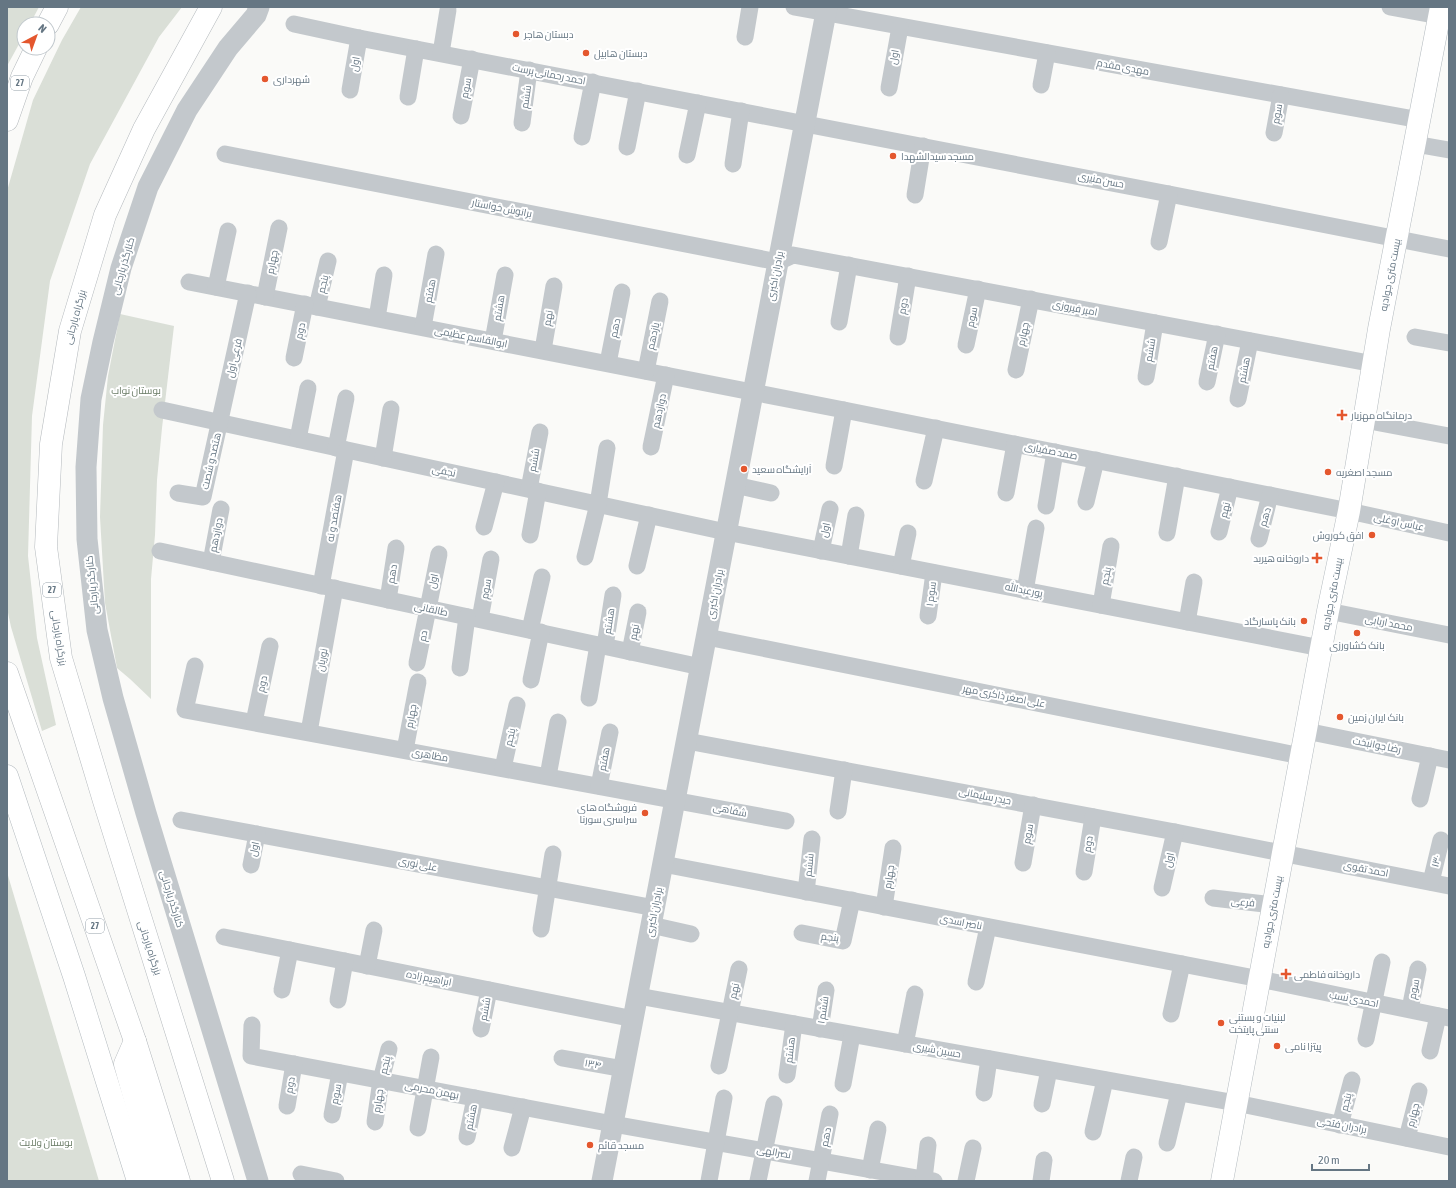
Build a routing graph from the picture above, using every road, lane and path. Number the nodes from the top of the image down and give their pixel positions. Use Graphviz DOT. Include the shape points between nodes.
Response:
graph roads {
  1 [pos="57,7"];
  2 [pos="211,7"];
  3 [pos="750,7"];
  4 [pos="794,7"];
  5 [pos="1390,7"];
  6 [pos="260,10"];
  7 [pos="448,10"];
  8 [pos="826,10"];
  9 [pos="1441,12"];
  10 [pos="52,16"];
  11 [pos="294,24"];
  12 [pos="900,27"];
  13 [pos="745,37"];
  14 [pos="359,38"];
  15 [pos="416,49"];
  16 [pos="441,53"];
  17 [pos="1047,53"];
  18 [pos="32,56"];
  19 [pos="472,59"];
  20 [pos="529,70"];
  21 [pos="593,82"];
  22 [pos="1041,85"];
  23 [pos="889,88"];
  24 [pos="350,90"];
  25 [pos="638,91"];
  26 [pos="1281,95"];
  27 [pos="408,97"];
  28 [pos="698,102"];
  29 [pos="741,111"];
  30 [pos="461,116"];
  31 [pos="7,120"];
  32 [pos="1420,120"];
  33 [pos="522,123"];
  34 [pos="805,123"];
  35 [pos="1274,133"];
  36 [pos="582,137"];
  37 [pos="1415,144"];
  38 [pos="923,146"];
  39 [pos="627,147"];
  40 [pos="1449,150"];
  41 [pos="225,154"];
  42 [pos="687,155"];
  43 [pos="733,164"];
  44 [pos="915,194"];
  45 [pos="1169,194"];
  46 [pos="279,228"];
  47 [pos="228,231"];
  48 [pos="1397,238"];
  49 [pos="1159,242"];
  50 [pos="1449,249"];
  51 [pos="436,254"];
  52 [pos="328,261"];
  53 [pos="778,262"];
  54 [pos="849,265"];
  55 [pos="384,275"];
  56 [pos="505,275"];
  57 [pos="908,276"];
  58 [pos="190,282"];
  59 [pos="554,286"];
  60 [pos="216,287"];
  61 [pos="978,289"];
  62 [pos="622,292"];
  63 [pos="248,294"];
  64 [pos="265,297"];
  65 [pos="1031,299"];
  66 [pos="660,302"];
  67 [pos="311,306"];
  68 [pos="377,318"];
  69 [pos="839,322"];
  70 [pos="1155,323"];
  71 [pos="423,327"];
  72 [pos="1217,334"];
  73 [pos="898,336"];
  74 [pos="1415,336"];
  75 [pos="493,341"];
  76 [pos="1250,341"];
  77 [pos="1449,343"];
  78 [pos="966,345"];
  79 [pos="543,350"];
  80 [pos="294,358"];
  81 [pos="608,363"];
  82 [pos="1374,364"];
  83 [pos="1016,370"];
  84 [pos="646,371"];
  85 [pos="666,375"];
  86 [pos="1146,377"];
  87 [pos="1207,382"];
  88 [pos="308,388"];
  89 [pos="752,392"];
  90 [pos="346,398"];
  91 [pos="1238,399"];
  92 [pos="390,409"];
  93 [pos="162,410"];
  94 [pos="844,410"];
  95 [pos="1364,420"];
  96 [pos="220,423"];
  97 [pos="936,428"];
  98 [pos="540,432"];
  99 [pos="1449,436"];
  100 [pos="298,439"];
  101 [pos="1015,444"];
  102 [pos="651,447"];
  103 [pos="607,448"];
  104 [pos="341,449"];
  105 [pos="1055,452"];
  106 [pos="383,458"];
  107 [pos="1096,460"];
  108 [pos="834,466"];
  109 [pos="1177,476"];
  110 [pos="924,481"];
  111 [pos="496,482"];
  112 [pos="735,485"];
  113 [pos="1230,487"];
  114 [pos="534,490"];
  115 [pos="178,493"];
  116 [pos="771,493"];
  117 [pos="1006,493"];
  118 [pos="1270,495"];
  119 [pos="1086,502"];
  120 [pos="598,504"];
  121 [pos="1046,506"];
  122 [pos="221,509"];
  123 [pos="830,509"];
  124 [pos="1349,511"];
  125 [pos="649,515"];
  126 [pos="856,515"];
  127 [pos="484,528"];
  128 [pos="1036,528"];
  129 [pos="726,532"];
  130 [pos="1219,532"];
  131 [pos="908,533"];
  132 [pos="1167,533"];
  133 [pos="1449,533"];
  134 [pos="530,536"];
  135 [pos="1259,538"];
  136 [pos="1111,546"];
  137 [pos="396,548"];
  138 [pos="160,551"];
  139 [pos="821,551"];
  140 [pos="439,554"];
  141 [pos="849,556"];
  142 [pos="585,557"];
  143 [pos="491,559"];
  144 [pos="211,562"];
  145 [pos="638,566"];
  146 [pos="901,566"];
  147 [pos="934,573"];
  148 [pos="542,577"];
  149 [pos="1194,582"];
  150 [pos="328,587"];
  151 [pos="1025,591"];
  152 [pos="613,595"];
  153 [pos="388,600"];
  154 [pos="1101,605"];
  155 [pos="428,608"];
  156 [pos="1328,611"];
  157 [pos="638,612"];
  158 [pos="928,616"];
  159 [pos="474,618"];
  160 [pos="1187,622"];
  161 [pos="535,631"];
  162 [pos="1449,635"];
  163 [pos="707,637"];
  164 [pos="270,646"];
  165 [pos="602,646"];
  166 [pos="1321,648"];
  167 [pos="630,652"];
  168 [pos="417,663"];
  169 [pos="195,666"];
  170 [pos="701,667"];
  171 [pos="460,668"];
  172 [pos="7,673"];
  173 [pos="531,680"];
  174 [pos="418,682"];
  175 [pos="589,698"];
  176 [pos="517,705"];
  177 [pos="254,722"];
  178 [pos="558,722"];
  179 [pos="1306,731"];
  180 [pos="309,732"];
  181 [pos="610,732"];
  182 [pos="687,741"];
  183 [pos="405,750"];
  184 [pos="1301,756"];
  185 [pos="1430,756"];
  186 [pos="1449,760"];
  187 [pos="503,768"];
  188 [pos="844,770"];
  189 [pos="7,776"];
  190 [pos="548,776"];
  191 [pos="599,786"];
  192 [pos="1420,799"];
  193 [pos="675,800"];
  194 [pos="1033,805"];
  195 [pos="838,811"];
  196 [pos="1093,817"];
  197 [pos="181,820"];
  198 [pos="786,821"];
  199 [pos="1176,832"];
  200 [pos="257,834"];
  201 [pos="812,839"];
  202 [pos="1441,840"];
  203 [pos="893,848"];
  204 [pos="1283,853"];
  205 [pos="553,854"];
  206 [pos="1023,863"];
  207 [pos="663,864"];
  208 [pos="251,865"];
  209 [pos="1084,872"];
  210 [pos="1431,882"];
  211 [pos="1449,886"];
  212 [pos="548,888"];
  213 [pos="1162,888"];
  214 [pos="806,892"];
  215 [pos="1213,898"];
  216 [pos="852,900"];
  217 [pos="1273,905"];
  218 [pos="884,907"];
  219 [pos="653,917"];
  220 [pos="988,927"];
  221 [pos="541,929"];
  222 [pos="374,930"];
  223 [pos="802,933"];
  224 [pos="691,934"];
  225 [pos="224,937"];
  226 [pos="290,950"];
  227 [pos="345,961"];
  228 [pos="1382,962"];
  229 [pos="1182,964"];
  230 [pos="367,966"];
  231 [pos="739,969"];
  232 [pos="1418,969"];
  233 [pos="1260,979"];
  234 [pos="976,982"];
  235 [pos="282,990"];
  236 [pos="489,990"];
  237 [pos="826,990"];
  238 [pos="915,994"];
  239 [pos="638,996"];
  240 [pos="338,1000"];
  241 [pos="1374,1003"];
  242 [pos="1410,1010"];
  243 [pos="729,1013"];
  244 [pos="1171,1014"];
  245 [pos="1443,1017"];
  246 [pos="634,1019"];
  247 [pos="794,1024"];
  248 [pos="252,1025"];
  249 [pos="481,1029"];
  250 [pos="820,1029"];
  251 [pos="852,1035"];
  252 [pos="1366,1039"];
  253 [pos="135,1041"];
  254 [pos="905,1044"];
  255 [pos="389,1049"];
  256 [pos="1430,1051"];
  257 [pos="431,1057"];
  258 [pos="562,1058"];
  259 [pos="989,1059"];
  260 [pos="294,1064"];
  261 [pos="719,1066"];
  262 [pos="624,1069"];
  263 [pos="1049,1070"];
  264 [pos="340,1073"];
  265 [pos="787,1075"];
  266 [pos="381,1080"];
  267 [pos="1105,1080"];
  268 [pos="1352,1080"];
  269 [pos="842,1084"];
  270 [pos="424,1089"];
  271 [pos="1419,1091"];
  272 [pos="984,1093"];
  273 [pos="1178,1093"];
  274 [pos="475,1098"];
  275 [pos="724,1098"];
  276 [pos="774,1104"];
  277 [pos="1042,1104"];
  278 [pos="1236,1104"];
  279 [pos="287,1106"];
  280 [pos="523,1107"];
  281 [pos="830,1114"];
  282 [pos="332,1115"];
  283 [pos="375,1122"];
  284 [pos="613,1124"];
  285 [pos="1340,1125"];
  286 [pos="418,1128"];
  287 [pos="878,1129"];
  288 [pos="1093,1132"];
  289 [pos="467,1137"];
  290 [pos="1407,1138"];
  291 [pos="716,1142"];
  292 [pos="1167,1144"];
  293 [pos="928,1145"];
  294 [pos="1449,1146"];
  295 [pos="512,1148"];
  296 [pos="973,1148"];
  297 [pos="764,1151"];
  298 [pos="1134,1157"];
  299 [pos="1044,1160"];
  300 [pos="821,1161"];
  301 [pos="301,1174"];
  302 [pos="874,1174"];
  303 [pos="930,1180"];
  304 [pos="138,1181"];
  305 [pos="158,1181"];
  306 [pos="179,1181"];
  307 [pos="223,1181"];
  308 [pos="258,1181"];
  309 [pos="336,1181"];
  310 [pos="602,1181"];
  311 [pos="709,1181"];
  312 [pos="758,1181"];
  313 [pos="818,1181"];
  314 [pos="966,1181"];
  315 [pos="1041,1181"];
  316 [pos="1129,1181"];
  317 [pos="1222,1181"];
  1 -- 10 [label="main road"];
  2 -- 307 [label="main road, بزرگراه یارجانی / 27" via="144,129 106,216 70,330 51,444 46,547 61,658"];
  3 -- 13 [label="street"];
  4 -- 8 [label="street, مهدی مقدم"];
  5 -- 9 [label="street"];
  6 -- 308 [label="street, کنارگذر یارجانی" via="228,48 194,98 148,187 121,268 102,342 91,398 86,467 87,539 96,622 113,698"];
  7 -- 16 [label="street"];
  8 -- 12 [label="street, مهدی مقدم"];
  8 -- 34 [label="street, برادران اکبری"];
  9 -- 32 [label="main road, بیست متری جوادیه"];
  11 -- 14 [label="street, احمد رحمانی پرست"];
  12 -- 17 [label="street, مهدی مقدم"];
  12 -- 23 [label="street, اول"];
  14 -- 15 [label="street, احمد رحمانی پرست"];
  14 -- 24 [label="street, اول"];
  15 -- 16 [label="street, احمد رحمانی پرست"];
  15 -- 27 [label="street"];
  16 -- 19 [label="street, احمد رحمانی پرست"];
  17 -- 22 [label="street"];
  17 -- 26 [label="street, مهدی مقدم"];
  18 -- 31 [label="main road, 27"];
  19 -- 20 [label="street, احمد رحمانی پرست"];
  19 -- 30 [label="street, سوم"];
  20 -- 21 [label="street, احمد رحمانی پرست"];
  20 -- 33 [label="street, ششم"];
  21 -- 25 [label="street, احمد رحمانی پرست"];
  21 -- 36 [label="street"];
  25 -- 28 [label="street, احمد رحمانی پرست"];
  25 -- 39 [label="street"];
  26 -- 32 [label="street, مهدی مقدم"];
  26 -- 35 [label="street, سوم"];
  28 -- 29 [label="street, احمد رحمانی پرست"];
  28 -- 42 [label="street"];
  29 -- 34 [label="street, احمد رحمانی پرست"];
  29 -- 43 [label="street"];
  32 -- 37 [label="main road, بیست متری جوادیه"];
  34 -- 38 [label="street, حسن منیری"];
  34 -- 53 [label="street, برادران اکبری"];
  37 -- 40 [label="street"];
  37 -- 48 [label="main road, بیست متری جوادیه"];
  38 -- 44 [label="street"];
  38 -- 45 [label="street, حسن منیری"];
  41 -- 53 [label="street, برانوش خواستار"];
  45 -- 48 [label="street, حسن منیری"];
  45 -- 49 [label="street"];
  46 -- 64 [label="street, چهارم"];
  47 -- 60 [label="street"];
  48 -- 50 [label="street, حسن منیری"];
  48 -- 82 [label="main road, بیست متری جوادیه"];
  51 -- 71 [label="street, هفتم"];
  52 -- 67 [label="street, پنجم"];
  53 -- 54 [label="street, امیر فیروزی" via="793,254"];
  53 -- 89 [label="street, برادران اکبری"];
  54 -- 57 [label="street, امیر فیروزی"];
  54 -- 69 [label="street"];
  55 -- 68 [label="street"];
  56 -- 75 [label="street, هشتم"];
  57 -- 61 [label="street, امیر فیروزی"];
  57 -- 73 [label="street, دوم"];
  58 -- 60 [label="street, ابوالقاسم عظیمی"];
  59 -- 79 [label="street, نهم"];
  60 -- 63 [label="street, ابوالقاسم عظیمی"];
  61 -- 65 [label="street, امیر فیروزی"];
  61 -- 78 [label="street, سوم"];
  62 -- 81 [label="street, دهم"];
  63 -- 64 [label="street, ابوالقاسم عظیمی"];
  63 -- 96 [label="street, فرعی اول"];
  64 -- 67 [label="street, ابوالقاسم عظیمی"];
  65 -- 70 [label="street, امیر فیروزی"];
  65 -- 83 [label="street, چهارم"];
  66 -- 84 [label="street, یازدهم"];
  67 -- 68 [label="street, ابوالقاسم عظیمی"];
  67 -- 80 [label="street, دوم"];
  68 -- 71 [label="street, ابوالقاسم عظیمی"];
  70 -- 72 [label="street, امیر فیروزی"];
  70 -- 86 [label="street, ششم"];
  71 -- 75 [label="street, ابوالقاسم عظیمی"];
  72 -- 76 [label="street, امیر فیروزی"];
  72 -- 87 [label="street, هفتم"];
  74 -- 77 [label="street"];
  75 -- 79 [label="street, ابوالقاسم عظیمی"];
  76 -- 82 [label="street, امیر فیروزی"];
  76 -- 91 [label="street, هشتم"];
  79 -- 81 [label="street, ابوالقاسم عظیمی"];
  81 -- 84 [label="street, ابوالقاسم عظیمی"];
  82 -- 95 [label="main road, بیست متری جوادیه"];
  84 -- 85 [label="street, ابوالقاسم عظیمی"];
  85 -- 89 [label="street, ابوالقاسم عظیمی"];
  85 -- 102 [label="street, دوازدهم"];
  88 -- 100 [label="street"];
  89 -- 94 [label="street, صمد صفیاری"];
  89 -- 112 [label="street, برادران اکبری"];
  90 -- 104 [label="street"];
  92 -- 106 [label="street"];
  93 -- 96 [label="street, نجفی"];
  94 -- 97 [label="street, صمد صفیاری"];
  94 -- 108 [label="street"];
  95 -- 99 [label="street"];
  95 -- 124 [label="main road, بیست متری جوادیه"];
  96 -- 100 [label="street, نجفی"];
  96 -- 115 [label="street, هتصد و شصت" via="203,497"];
  97 -- 101 [label="street, صمد صفیاری"];
  97 -- 110 [label="street"];
  98 -- 114 [label="street, ششم"];
  100 -- 104 [label="street, نجفی"];
  101 -- 105 [label="street, صمد صفیاری"];
  101 -- 117 [label="street"];
  103 -- 120 [label="street"];
  104 -- 106 [label="street, نجفی"];
  104 -- 150 [label="street, هفتصد و نه"];
  105 -- 107 [label="street, صمد صفیاری"];
  105 -- 121 [label="street"];
  106 -- 111 [label="street, نجفی"];
  107 -- 109 [label="street, صمد صفیاری"];
  107 -- 119 [label="street"];
  109 -- 113 [label="street, صمد صفیاری"];
  109 -- 132 [label="street"];
  111 -- 114 [label="street, نجفی"];
  111 -- 127 [label="street"];
  112 -- 116 [label="street"];
  112 -- 129 [label="street, برادران اکبری"];
  113 -- 118 [label="street, صمد صفیاری"];
  113 -- 130 [label="street, نهم"];
  114 -- 120 [label="street, نجفی"];
  114 -- 134 [label="street"];
  118 -- 124 [label="street, صمد صفیاری"];
  118 -- 135 [label="street, دهم"];
  120 -- 125 [label="street, نجفی"];
  120 -- 142 [label="street"];
  122 -- 144 [label="street, دوازدهم"];
  123 -- 139 [label="street, اول"];
  124 -- 133 [label="street, عباس اوغلی"];
  124 -- 156 [label="main road, بیست متری جوادیه"];
  125 -- 129 [label="street, نجفی"];
  125 -- 145 [label="street"];
  126 -- 141 [label="street"];
  128 -- 151 [label="street"];
  129 -- 139 [label="street, پورعبدالله"];
  129 -- 163 [label="street, برادران اکبری"];
  131 -- 146 [label="street"];
  136 -- 154 [label="street, پنجم"];
  137 -- 153 [label="street, دهم"];
  138 -- 144 [label="street, طالقانی"];
  139 -- 141 [label="street, پورعبدالله"];
  140 -- 155 [label="street, اول"];
  141 -- 146 [label="street, پورعبدالله"];
  143 -- 159 [label="street, سوم"];
  144 -- 150 [label="street, طالقانی"];
  146 -- 147 [label="street, پورعبدالله"];
  147 -- 151 [label="street, پورعبدالله"];
  147 -- 158 [label="street, سوم ۱"];
  148 -- 161 [label="street"];
  149 -- 160 [label="street"];
  150 -- 153 [label="street, طالقانی"];
  150 -- 180 [label="street, نوریان"];
  151 -- 154 [label="street, پورعبدالله"];
  152 -- 165 [label="street, هشتم"];
  153 -- 155 [label="street, طالقانی"];
  154 -- 160 [label="street, پورعبدالله"];
  155 -- 159 [label="street, طالقانی"];
  155 -- 168 [label="street, دم"];
  156 -- 162 [label="street, محمد اربابی"];
  156 -- 166 [label="main road, بیست متری جوادیه"];
  157 -- 167 [label="street, نهم"];
  159 -- 161 [label="street, طالقانی"];
  159 -- 171 [label="street"];
  160 -- 166 [label="street, پورعبدالله"];
  161 -- 165 [label="street, طالقانی"];
  161 -- 173 [label="street"];
  163 -- 170 [label="street, برادران اکبری"];
  163 -- 184 [label="street, علی اصغر ذاکری مهر"];
  164 -- 177 [label="street, دوم"];
  165 -- 167 [label="street, طالقانی"];
  165 -- 175 [label="street"];
  166 -- 179 [label="main road, بیست متری جوادیه"];
  167 -- 170 [label="street, طالقانی"];
  169 -- 177 [label="street, مظاهری" via="185,710"];
  170 -- 182 [label="street, برادران اکبری"];
  172 -- 253 [label="main road, 27"];
  174 -- 183 [label="street, چهارم"];
  176 -- 187 [label="street, پنجم"];
  177 -- 180 [label="street, مظاهری"];
  178 -- 190 [label="street"];
  179 -- 184 [label="main road, بیست متری جوادیه"];
  179 -- 185 [label="street, رضا جوانبخت"];
  180 -- 183 [label="street, مظاهری"];
  181 -- 191 [label="street, هفتم"];
  182 -- 188 [label="street, حیدر سلیمانی"];
  182 -- 193 [label="street, برادران اکبری"];
  183 -- 187 [label="street, مظاهری"];
  184 -- 204 [label="main road, بیست متری جوادیه"];
  185 -- 186 [label="street, رضا جوانبخت"];
  185 -- 192 [label="street"];
  187 -- 190 [label="street, مظاهری"];
  188 -- 194 [label="street, حیدر سلیمانی"];
  188 -- 195 [label="street"];
  189 -- 304 [label="main road" via="74,976"];
  190 -- 191 [label="street, مظاهری"];
  191 -- 193 [label="street, مظاهری"];
  193 -- 198 [label="street, شفاهی"];
  193 -- 207 [label="street, برادران اکبری"];
  194 -- 196 [label="street, حیدر سلیمانی"];
  194 -- 206 [label="street, سوم"];
  196 -- 199 [label="street, حیدر سلیمانی"];
  196 -- 209 [label="street, دوم"];
  197 -- 200 [label="street, علی نوری"];
  199 -- 204 [label="street, حیدر سلیمانی"];
  199 -- 213 [label="street, اول"];
  200 -- 208 [label="street, اول"];
  200 -- 212 [label="street, علی نوری"];
  201 -- 214 [label="street, ششم"];
  202 -- 210 [label="street, ۱۳۰"];
  203 -- 218 [label="street, چهارم"];
  204 -- 210 [label="street, احمد تقوی"];
  204 -- 217 [label="main road, بیست متری جوادیه"];
  205 -- 212 [label="street"];
  207 -- 214 [label="street, ناصر اسدی"];
  207 -- 219 [label="street, برادران اکبری"];
  210 -- 211 [label="street, احمد تقوی"];
  212 -- 219 [label="street, علی نوری"];
  212 -- 221 [label="street"];
  214 -- 216 [label="street, ناصر اسدی"];
  215 -- 217 [label="street, فرعی"];
  216 -- 218 [label="street, ناصر اسدی"];
  216 -- 223 [label="street, پنجم" via="843,941"];
  217 -- 233 [label="main road, بیست متری جوادیه"];
  218 -- 220 [label="street, ناصر اسدی"];
  219 -- 224 [label="street, علی نوری"];
  219 -- 239 [label="street, برادران اکبری"];
  220 -- 229 [label="street, ناصر اسدی"];
  220 -- 234 [label="street"];
  222 -- 230 [label="street"];
  225 -- 226 [label="street, ابراهیم زاده"];
  226 -- 227 [label="street, ابراهیم زاده"];
  226 -- 235 [label="street"];
  227 -- 230 [label="street, ابراهیم زاده"];
  227 -- 240 [label="street"];
  228 -- 241 [label="street"];
  229 -- 233 [label="street, ناصر اسدی"];
  229 -- 244 [label="street"];
  230 -- 236 [label="street, ابراهیم زاده"];
  231 -- 243 [label="street, نهم"];
  232 -- 242 [label="street, سوم"];
  233 -- 241 [label="street, احمدی نسب"];
  233 -- 278 [label="main road, بیست متری جوادیه"];
  236 -- 246 [label="street, ابراهیم زاده"];
  236 -- 249 [label="street, ششم"];
  237 -- 250 [label="street, ششم ۱"];
  238 -- 254 [label="street"];
  239 -- 243 [label="street, حسین شیری"];
  239 -- 246 [label="street, برادران اکبری"];
  241 -- 242 [label="street, احمدی نسب"];
  241 -- 252 [label="street"];
  242 -- 245 [label="street, احمدی نسب"];
  243 -- 247 [label="street, حسین شیری"];
  243 -- 261 [label="street"];
  245 -- 256 [label="street"];
  246 -- 262 [label="street, برادران اکبری"];
  247 -- 250 [label="street, حسین شیری"];
  247 -- 265 [label="street, هشتم"];
  248 -- 260 [label="street, بهمن محرمی" via="251,1056"];
  250 -- 251 [label="street, حسین شیری"];
  251 -- 254 [label="street, حسین شیری"];
  251 -- 269 [label="street"];
  253 -- 305 [label="main road" via="125,1064"];
  253 -- 306 [label="main road, 27"];
  254 -- 259 [label="street, حسین شیری"];
  255 -- 266 [label="street, پنجم"];
  257 -- 270 [label="street"];
  258 -- 262 [label="street, ۱۳۴"];
  259 -- 263 [label="street, حسین شیری"];
  259 -- 272 [label="street"];
  260 -- 264 [label="street, بهمن محرمی"];
  260 -- 279 [label="street, دوم"];
  262 -- 284 [label="street, برادران اکبری"];
  263 -- 267 [label="street, حسین شیری"];
  263 -- 277 [label="street"];
  264 -- 266 [label="street, بهمن محرمی"];
  264 -- 282 [label="street, سوم"];
  266 -- 270 [label="street, بهمن محرمی"];
  266 -- 283 [label="street, چهارم"];
  267 -- 273 [label="street, حسین شیری"];
  267 -- 288 [label="street"];
  268 -- 285 [label="street, پنجم"];
  270 -- 274 [label="street, بهمن محرمی"];
  270 -- 286 [label="street"];
  271 -- 290 [label="street, چهارم"];
  273 -- 278 [label="street, حسین شیری"];
  273 -- 292 [label="street"];
  274 -- 280 [label="street, بهمن محرمی"];
  274 -- 289 [label="street, هشتم"];
  275 -- 291 [label="street"];
  276 -- 297 [label="street"];
  278 -- 285 [label="street, برادران فتحی"];
  278 -- 317 [label="main road, بیست متری جوادیه"];
  280 -- 284 [label="street, بهمن محرمی"];
  280 -- 295 [label="street"];
  281 -- 300 [label="street, دهم"];
  284 -- 291 [label="street, نصرالهی"];
  284 -- 310 [label="street, برادران اکبری"];
  285 -- 290 [label="street, برادران فتحی"];
  287 -- 302 [label="street"];
  290 -- 294 [label="street, برادران فتحی"];
  291 -- 297 [label="street, نصرالهی"];
  291 -- 311 [label="street"];
  293 -- 303 [label="street"];
  296 -- 314 [label="street"];
  297 -- 300 [label="street, نصرالهی"];
  297 -- 312 [label="street"];
  298 -- 316 [label="street"];
  299 -- 315 [label="street"];
  300 -- 302 [label="street, نصرالهی"];
  300 -- 313 [label="street"];
  301 -- 309 [label="street"];
  302 -- 303 [label="street, نصرالهی"];
}
